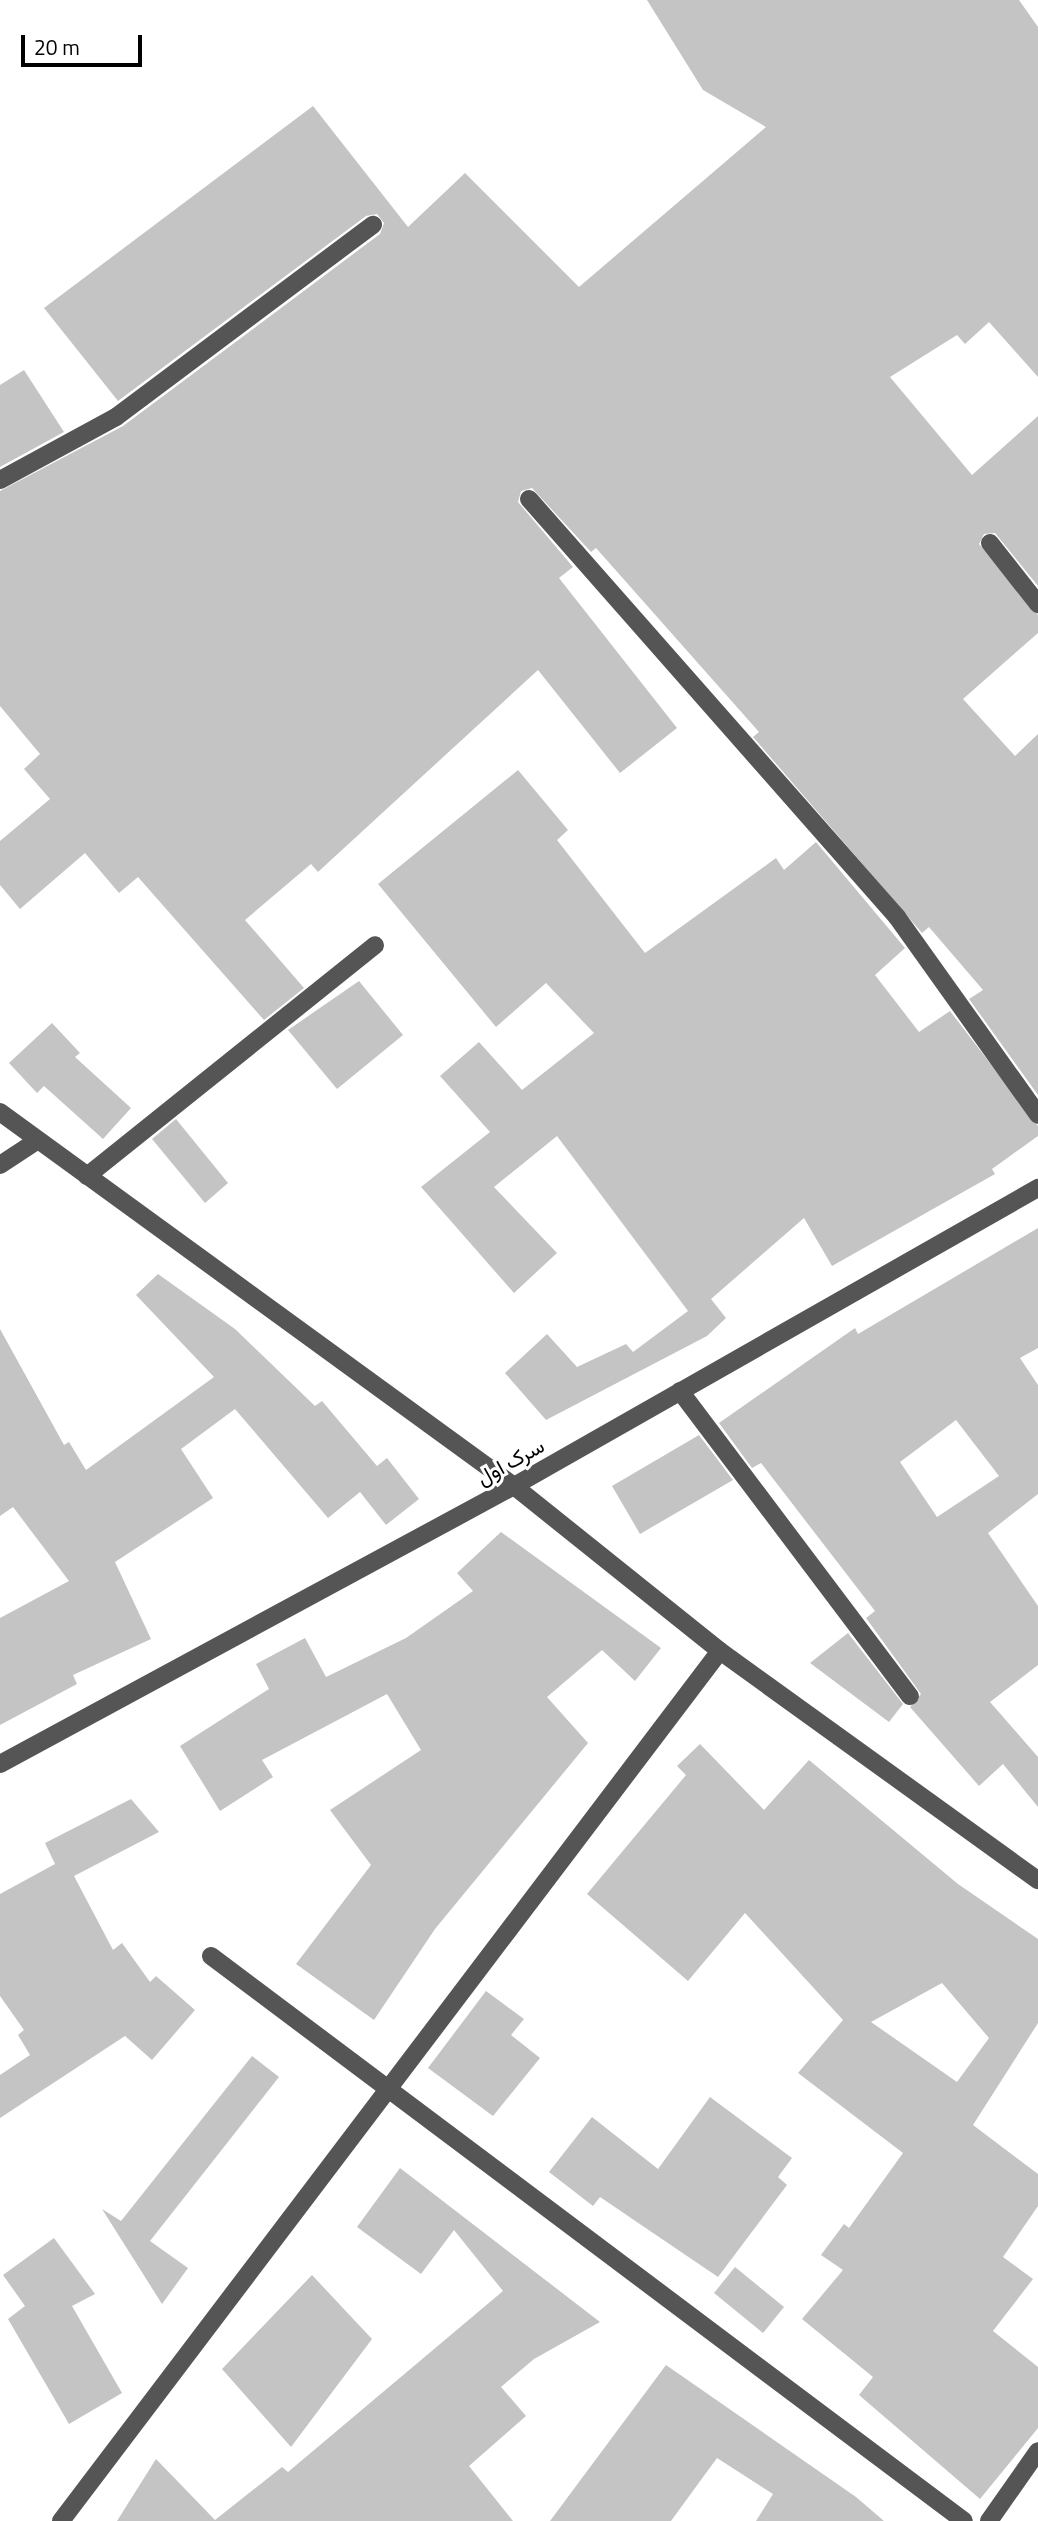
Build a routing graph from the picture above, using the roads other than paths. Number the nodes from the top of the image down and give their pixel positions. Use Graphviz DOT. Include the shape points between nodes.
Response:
graph roads {
  1 [pos="373,225"];
  2 [pos="0,480"];
  3 [pos="529,499"];
  4 [pos="990,543"];
  5 [pos="1038,604"];
  6 [pos="375,945"];
  7 [pos="0,1112"];
  8 [pos="1038,1115"];
  9 [pos="38,1140"];
  10 [pos="0,1165"];
  11 [pos="87,1176"];
  12 [pos="1038,1188"];
  13 [pos="680,1391"];
  14 [pos="514,1486"];
  15 [pos="720,1651"];
  16 [pos="911,1696"];
  17 [pos="1,1761"];
  18 [pos="1038,1880"];
  19 [pos="211,1956"];
  20 [pos="391,2085"];
  21 [pos="1038,2451"];
  22 [pos="61,2521"];
  23 [pos="964,2521"];
  24 [pos="989,2521"];
  1 -- 2 [label="street" via="116,417"];
  3 -- 8 [label="street" via="897,917"];
  4 -- 5 [label="street"];
  6 -- 11 [label="street"];
  7 -- 9 [label="street"];
  9 -- 10 [label="street"];
  9 -- 11 [label="street"];
  11 -- 14 [label="street"];
  12 -- 13 [label="street, سرک اول"];
  13 -- 14 [label="street, سرک اول"];
  13 -- 16 [label="street"];
  14 -- 15 [label="street"];
  14 -- 17 [label="street, سرک اول"];
  15 -- 18 [label="street"];
  15 -- 20 [label="street"];
  19 -- 20 [label="street"];
  20 -- 22 [label="street"];
  20 -- 23 [label="street"];
  21 -- 24 [label="street"];
}
